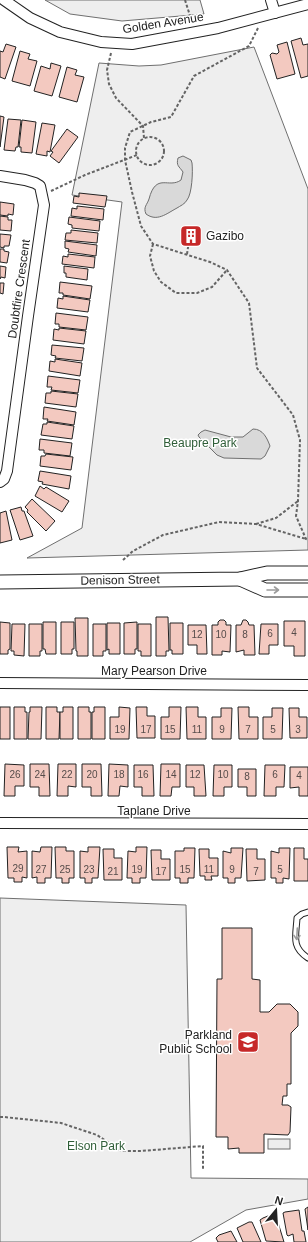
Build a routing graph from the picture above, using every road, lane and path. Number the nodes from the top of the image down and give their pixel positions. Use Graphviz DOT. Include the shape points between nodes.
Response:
graph roads {
  1 [pos="4,0"];
  2 [pos="185,0"];
  3 [pos="271,0"];
  4 [pos="308,4"];
  5 [pos="275,13"];
  6 [pos="264,17"];
  7 [pos="194,31"];
  8 [pos="113,44"];
  9 [pos="143,126"];
  10 [pos="144,138"];
  11 [pos="137,155"];
  12 [pos="125,160"];
  13 [pos="0,176"];
  14 [pos="42,195"];
  15 [pos="189,241"];
  16 [pos="153,244"];
  17 [pos="186,254"];
  18 [pos="227,270"];
  19 [pos="0,482"];
  20 [pos="298,501"];
  21 [pos="256,524"];
  22 [pos="307,540"];
  23 [pos="123,560"];
  24 [pos="308,573"];
  25 [pos="240,579"];
  26 [pos="0,582"];
  27 [pos="308,590"];
  28 [pos="0,683"];
  29 [pos="308,684"];
  30 [pos="0,824"];
  31 [pos="308,824"];
  32 [pos="308,912"];
  33 [pos="308,958"];
  34 [pos="0,1117"];
  35 [pos="203,1169"];
  1 -- 8 [label="street, Golden Avenue" via="30,18 60,32"];
  2 -- 7 [label="path"];
  3 -- 5 [label="street"];
  4 -- 5 [label="street, Golden Avenue"];
  5 -- 6 [label="street, Golden Avenue"];
  6 -- 7 [label="street, Golden Avenue"];
  6 -- 9 [label="path" via="249,46 194,76 171,117"];
  7 -- 8 [label="street, Golden Avenue" via="132,44"];
  8 -- 9 [label="path" via="107,70 109,84 116,98"];
  9 -- 10 [label="path"];
  9 -- 12 [label="path" via="130,132 125,148"];
  10 -- 11 [label="path" via="137,145"];
  10 -- 11 [label="path" via="154,138 162,143 162,158 150,165 141,161"];
  11 -- 12 [label="path"];
  12 -- 14 [label="path"];
  12 -- 16 [label="path" via="141,226"];
  13 -- 14 [label="street" via="35,183 40,186"];
  14 -- 19 [label="street, Doubtfire Crescent" via="44,205 7,471"];
  15 -- 17 [label="path"];
  16 -- 17 [label="path"];
  16 -- 18 [label="path" via="150,256 154,271 161,282 176,293 197,293 212,287"];
  17 -- 18 [label="path"];
  18 -- 20 [label="path" via="249,303 257,368 293,415 300,440"];
  20 -- 21 [label="path" via="276,518"];
  20 -- 22 [label="path" via="296,516"];
  21 -- 22 [label="path"];
  21 -- 23 [label="path" via="219,522 163,535 133,551"];
  24 -- 25 [label="street, Denison Street" via="267,573"];
  25 -- 26 [label="street, Denison Street"];
  25 -- 27 [label="street, Denison Street, one-way" via="265,590"];
  28 -- 29 [label="street, Mary Pearson Drive"];
  30 -- 31 [label="street, Taplane Drive"];
  32 -- 33 [label="lane, one-way" via="297,918 296,946 300,953"];
  34 -- 35 [label="path" via="61,1123 97,1134 121,1151 203,1146"];
}
